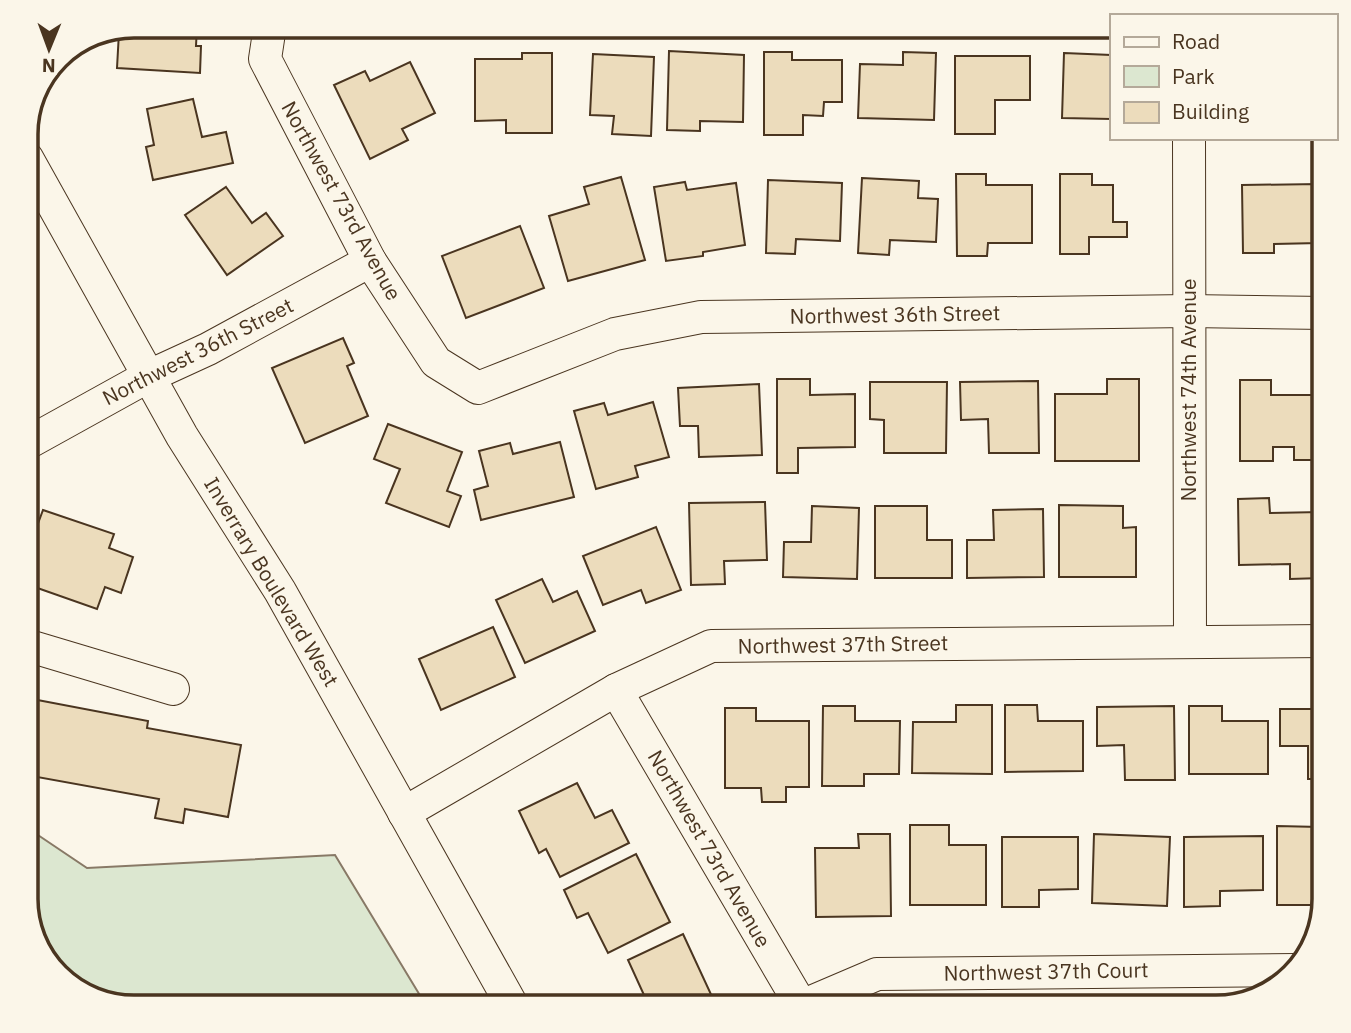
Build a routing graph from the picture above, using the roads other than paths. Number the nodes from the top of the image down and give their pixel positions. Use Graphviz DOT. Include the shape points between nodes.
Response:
graph roads {
  1 [pos="268,38"];
  2 [pos="1189,140"];
  3 [pos="39,181"];
  4 [pos="370,261"];
  5 [pos="1189,311"];
  6 [pos="1312,313"];
  7 [pos="148,377"];
  8 [pos="478,388"];
  9 [pos="39,437"];
  10 [pos="1191,641"];
  11 [pos="1312,641"];
  12 [pos="39,649"];
  13 [pos="173,689"];
  14 [pos="617,690"];
  15 [pos="404,813"];
  16 [pos="1281,970"];
  17 [pos="506,994"];
  18 [pos="794,994"];
  19 [pos="832,994"];
  1 -- 4 [label="street, Northwest 73rd Avenue" via="265,60"];
  2 -- 5 [label="street, Northwest 74th Avenue"];
  3 -- 7 [label="street, Inverrary Boulevard West"];
  4 -- 7 [label="street, Northwest 36th Street"];
  4 -- 8 [label="street, Northwest 73rd Avenue" via="436,362"];
  5 -- 6 [label="street, Northwest 36th Street"];
  5 -- 8 [label="street, Northwest 36th Street" via="701,317 615,334"];
  5 -- 10 [label="street, Northwest 74th Avenue"];
  7 -- 9 [label="street, Northwest 36th Street"];
  7 -- 15 [label="street, Inverrary Boulevard West" via="280,591"];
  10 -- 11 [label="street, Northwest 37th Street"];
  10 -- 14 [label="street, Northwest 37th Street" via="711,646"];
  12 -- 13 [label="street"];
  14 -- 15 [label="street, Northwest 37th Street"];
  14 -- 18 [label="street, Northwest 73rd Avenue"];
  15 -- 17 [label="street, Inverrary Boulevard West"];
  16 -- 19 [label="street, Northwest 37th Court" via="877,974"];
}
